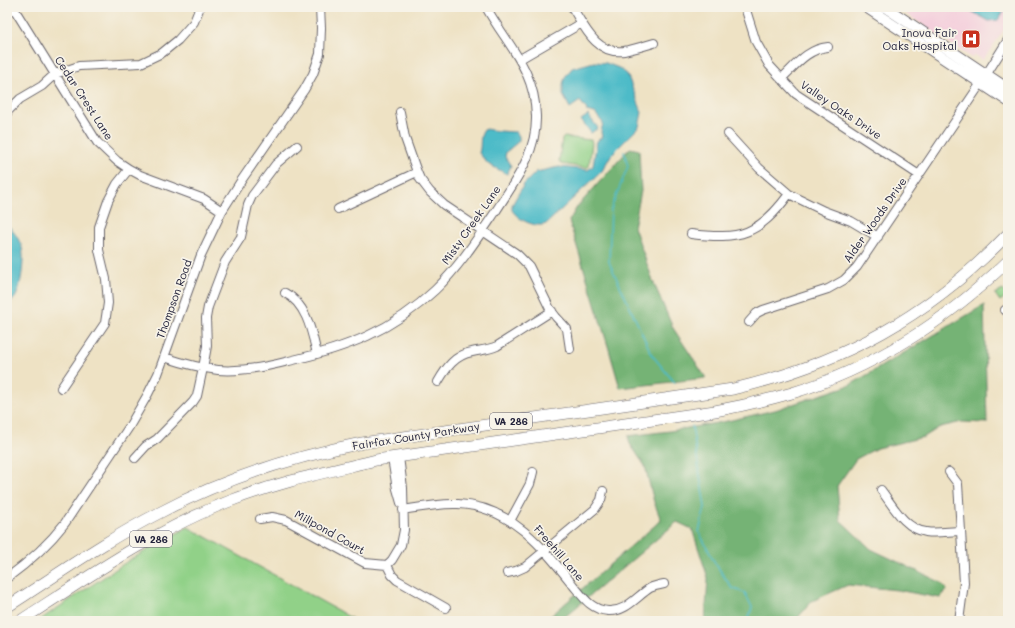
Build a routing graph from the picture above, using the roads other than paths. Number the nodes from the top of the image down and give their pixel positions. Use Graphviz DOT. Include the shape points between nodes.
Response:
graph roads {
  1 [pos="13,7"];
  2 [pos="200,7"];
  3 [pos="320,7"];
  4 [pos="486,7"];
  5 [pos="572,7"];
  6 [pos="745,7"];
  7 [pos="866,7"];
  8 [pos="885,7"];
  9 [pos="582,24"];
  10 [pos="1008,40"];
  11 [pos="654,43"];
  12 [pos="828,47"];
  13 [pos="520,59"];
  14 [pos="55,74"];
  15 [pos="781,79"];
  16 [pos="984,79"];
  17 [pos="1008,89"];
  18 [pos="1008,101"];
  19 [pos="400,112"];
  20 [pos="7,113"];
  21 [pos="728,134"];
  22 [pos="297,146"];
  23 [pos="129,169"];
  24 [pos="416,172"];
  25 [pos="919,175"];
  26 [pos="789,194"];
  27 [pos="338,209"];
  28 [pos="222,211"];
  29 [pos="482,231"];
  30 [pos="691,234"];
  31 [pos="1008,234"];
  32 [pos="878,237"];
  33 [pos="1008,261"];
  34 [pos="285,293"];
  35 [pos="552,311"];
  36 [pos="749,322"];
  37 [pos="570,349"];
  38 [pos="317,354"];
  39 [pos="164,357"];
  40 [pos="204,368"];
  41 [pos="438,382"];
  42 [pos="62,388"];
  43 [pos="135,458"];
  44 [pos="395,458"];
  45 [pos="533,472"];
  46 [pos="949,472"];
  47 [pos="881,490"];
  48 [pos="603,491"];
  49 [pos="403,510"];
  50 [pos="260,519"];
  51 [pos="510,520"];
  52 [pos="961,531"];
  53 [pos="544,551"];
  54 [pos="387,565"];
  55 [pos="507,573"];
  56 [pos="7,578"];
  57 [pos="664,584"];
  58 [pos="7,607"];
  59 [pos="446,608"];
  60 [pos="20,621"];
  61 [pos="959,621"];
  1 -- 14 [label="street, Cedar Crest Lane"];
  2 -- 14 [label="street" via="194,22 178,40 162,53 141,63 79,66"];
  3 -- 28 [label="street, Thompson Road" via="320,54 313,74"];
  4 -- 13 [label="street, Misty Creek Lane"];
  5 -- 9 [label="street"];
  6 -- 15 [label="street, Valley Oaks Drive" via="756,42 769,65"];
  7 -- 16 [label="main road"];
  8 -- 16 [label="main road"];
  9 -- 11 [label="street" via="594,40 611,50 625,51"];
  9 -- 13 [label="street"];
  10 -- 16 [label="street, Alder Woods Drive"];
  12 -- 15 [label="street" via="811,51"];
  13 -- 29 [label="street, Misty Creek Lane" via="534,94 536,114 531,151 525,166"];
  14 -- 20 [label="street" via="42,86 20,99"];
  14 -- 23 [label="street, Cedar Crest Lane" via="97,142"];
  15 -- 25 [label="street, Valley Oaks Drive" via="796,94"];
  16 -- 17 [label="main road"];
  16 -- 18 [label="main road"];
  16 -- 25 [label="street, Alder Woods Drive"];
  19 -- 24 [label="street"];
  21 -- 26 [label="street" via="759,168"];
  22 -- 40 [label="street" via="276,164 250,200 241,238 225,262 208,307"];
  23 -- 28 [label="street, Cedar Crest Lane" via="204,199"];
  23 -- 42 [label="street" via="117,184 98,227 99,250 106,279 108,303 105,323"];
  24 -- 27 [label="street"];
  24 -- 29 [label="street" via="439,201"];
  25 -- 32 [label="street, Alder Woods Drive"];
  26 -- 30 [label="street" via="770,217 750,230 722,237"];
  26 -- 32 [label="street" via="851,221"];
  28 -- 39 [label="street, Thompson Road" via="201,255"];
  29 -- 35 [label="street" via="517,254 529,266"];
  29 -- 38 [label="street, Misty Creek Lane" via="450,274 410,311 363,339"];
  31 -- 58 [label="highway, Fairfax County Parkway / VA 286" via="970,272 928,305 874,338 818,364 733,389 362,443 279,463 216,486 159,512 110,540"];
  32 -- 36 [label="street, Alder Woods Drive" via="857,267 839,283 763,310"];
  33 -- 44 [label="highway, Fairfax County Parkway / VA 286" via="961,303 917,335 854,369 794,392 715,411"];
  34 -- 38 [label="street" via="299,305 309,325"];
  35 -- 37 [label="street" via="567,329"];
  35 -- 41 [label="street" via="497,346 459,357 450,364"];
  38 -- 40 [label="street, Misty Creek Lane" via="252,369"];
  39 -- 40 [label="street, Misty Creek Lane"];
  39 -- 56 [label="street, Thompson Road" via="140,408 65,523 35,556"];
  40 -- 43 [label="street" via="193,402"];
  44 -- 49 [label="street" via="397,489"];
  44 -- 60 [label="highway, Fairfax County Parkway / VA 286" via="344,467 264,488 207,510 134,548"];
  45 -- 51 [label="street" via="530,484"];
  46 -- 52 [label="street" via="958,484"];
  47 -- 52 [label="street" via="905,521 915,529 927,533"];
  48 -- 53 [label="street" via="599,505"];
  49 -- 51 [label="street, Freehill Lane" via="465,504 492,511"];
  49 -- 54 [label="street" via="403,538"];
  50 -- 54 [label="street, Millpond Court" via="272,517 286,520 365,564"];
  51 -- 53 [label="street, Freehill Lane"];
  52 -- 61 [label="street" via="964,584"];
  53 -- 55 [label="street" via="525,568"];
  53 -- 57 [label="street, Freehill Lane" via="584,600 603,610 620,609 651,587"];
  54 -- 59 [label="street" via="397,580"];
}
